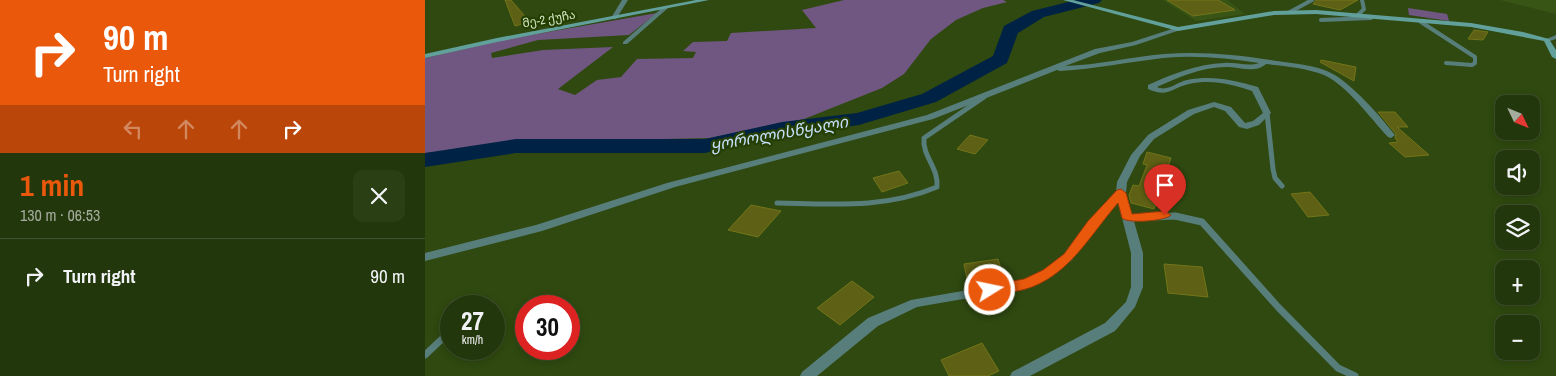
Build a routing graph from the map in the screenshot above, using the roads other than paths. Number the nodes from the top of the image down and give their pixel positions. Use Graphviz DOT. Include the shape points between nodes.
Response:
graph roads {
  1 [pos="625,0"];
  2 [pos="706,0"];
  3 [pos="1066,0"];
  4 [pos="1312,0"];
  5 [pos="1362,0"];
  6 [pos="665,8"];
  7 [pos="1290,12"];
  8 [pos="1357,16"];
  9 [pos="614,18"];
  10 [pos="1371,18"];
  11 [pos="1321,20"];
  12 [pos="1421,22"];
  13 [pos="1178,29"];
  14 [pos="1556,39"];
  15 [pos="1547,40"];
  16 [pos="625,43"];
  17 [pos="425,56"];
  18 [pos="1556,57"];
  19 [pos="1265,61"];
  20 [pos="1446,63"];
  21 [pos="1051,69"];
  22 [pos="985,96"];
  23 [pos="1267,113"];
  24 [pos="1391,134"];
  25 [pos="1282,186"];
  26 [pos="1121,193"];
  27 [pos="777,203"];
  28 [pos="1128,218"];
  29 [pos="425,257"];
  30 [pos="440,340"];
  31 [pos="425,355"];
  32 [pos="807,376"];
  33 [pos="1017,376"];
  34 [pos="1355,376"];
  1 -- 9 [label="street"];
  2 -- 6 [label="street, მე-2 ქუჩა"];
  3 -- 13 [label="street"];
  4 -- 7 [label="lane"];
  5 -- 8 [label="lane" via="1363,9"];
  6 -- 9 [label="street, მე-2 ქუჩა"];
  6 -- 16 [label="street"];
  7 -- 8 [label="street"];
  7 -- 13 [label="street"];
  8 -- 10 [label="street"];
  9 -- 17 [label="street, მე-2 ქუჩა"];
  10 -- 11 [label="lane"];
  10 -- 12 [label="street"];
  12 -- 15 [label="street" via="1486,27"];
  12 -- 20 [label="lane" via="1475,58 1472,65"];
  13 -- 21 [label="street"];
  14 -- 15 [label="street"];
  15 -- 18 [label="street"];
  19 -- 21 [label="street" via="1166,56 1083,68"];
  19 -- 23 [label="street" via="1259,66 1223,65 1197,70 1168,78 1151,87 1166,91 1188,82 1230,80 1255,89"];
  19 -- 24 [label="street" via="1316,70 1330,76"];
  21 -- 22 [label="street"];
  22 -- 27 [label="lane" via="924,138 925,152 934,167 937,187 900,201"];
  22 -- 29 [label="street" via="930,117 671,184 538,228"];
  23 -- 25 [label="lane" via="1273,169"];
  23 -- 26 [label="street" via="1247,126 1219,104 1191,112 1151,137 1136,155 1122,182"];
  26 -- 28 [label="street"];
  26 -- 32 [label="street" via="1068,257 1047,274 1027,284 915,303 873,322"];
  28 -- 33 [label="street" via="1137,253 1137,287 1131,304 1110,327"];
  28 -- 34 [label="lane" via="1165,215 1202,222 1331,361"];
  30 -- 31 [label="lane"];
}
